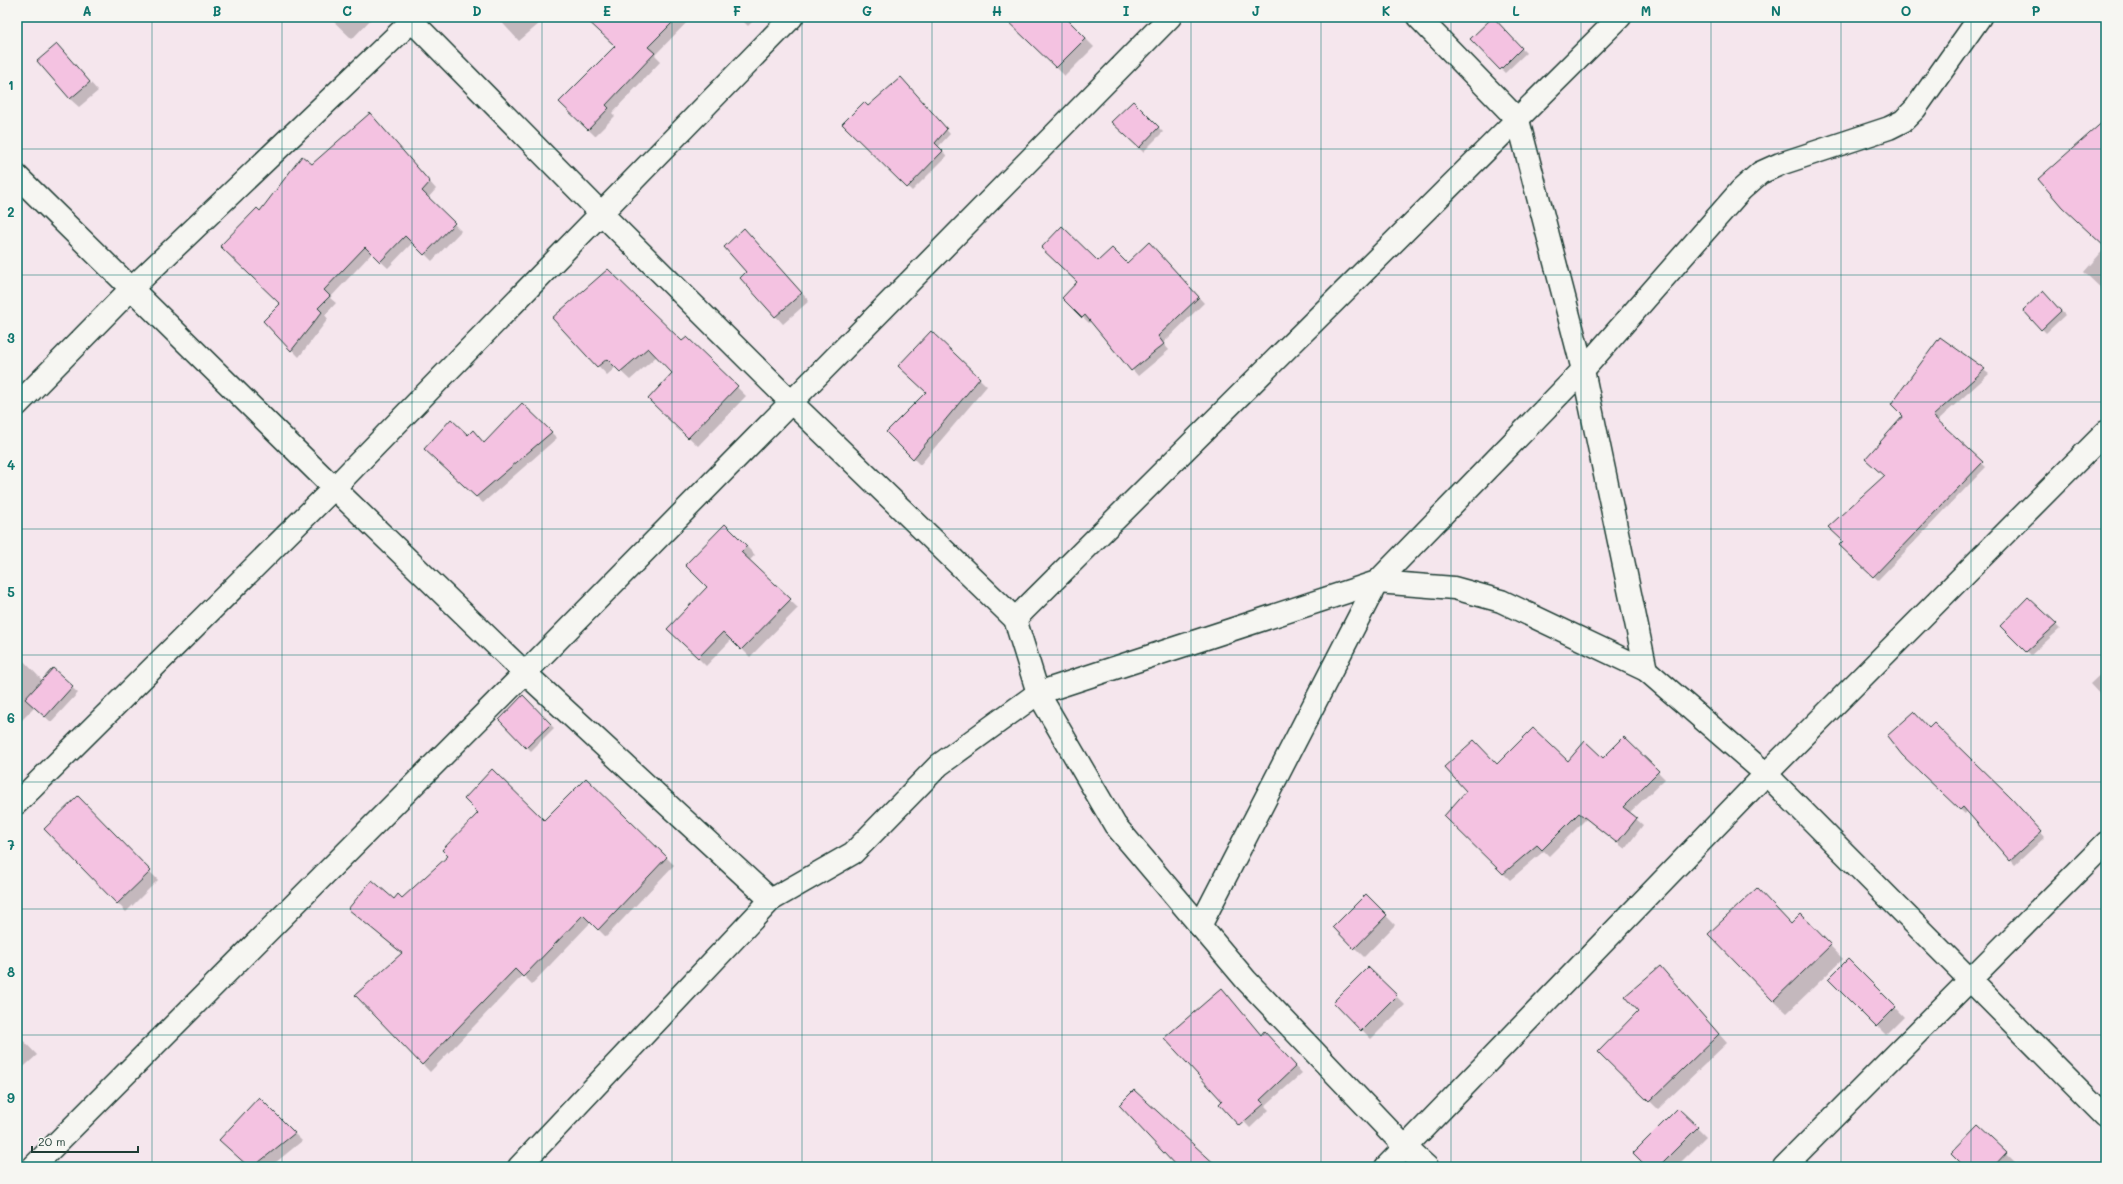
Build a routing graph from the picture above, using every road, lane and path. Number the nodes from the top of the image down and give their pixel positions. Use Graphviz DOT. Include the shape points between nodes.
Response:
graph roads {
  1 [pos="792,17"];
  2 [pos="1170,17"];
  3 [pos="1418,17"];
  4 [pos="1620,17"];
  5 [pos="1980,17"];
  6 [pos="412,18"];
  7 [pos="1518,120"];
  8 [pos="17,176"];
  9 [pos="601,214"];
  10 [pos="131,289"];
  11 [pos="1583,370"];
  12 [pos="790,401"];
  13 [pos="17,405"];
  14 [pos="2106,432"];
  15 [pos="334,488"];
  16 [pos="1376,582"];
  17 [pos="1015,619"];
  18 [pos="1646,670"];
  19 [pos="525,673"];
  20 [pos="1038,693"];
  21 [pos="1766,774"];
  22 [pos="17,803"];
  23 [pos="2106,843"];
  24 [pos="771,900"];
  25 [pos="1200,926"];
  26 [pos="1969,981"];
  27 [pos="2106,1117"];
  28 [pos="1405,1147"];
  29 [pos="33,1167"];
  30 [pos="519,1167"];
  31 [pos="1386,1167"];
  32 [pos="1427,1167"];
  33 [pos="1784,1167"];
  1 -- 9 [label="street"];
  2 -- 12 [label="street"];
  3 -- 7 [label="street"];
  4 -- 7 [label="street"];
  5 -- 11 [label="street" via="1915,109 1903,121 1760,173"];
  6 -- 9 [label="street"];
  6 -- 10 [label="street"];
  7 -- 11 [label="street"];
  7 -- 17 [label="street"];
  8 -- 10 [label="street"];
  9 -- 12 [label="street"];
  9 -- 15 [label="street"];
  10 -- 13 [label="street"];
  10 -- 15 [label="street"];
  11 -- 16 [label="street"];
  11 -- 18 [label="street"];
  12 -- 17 [label="street"];
  12 -- 19 [label="street"];
  14 -- 21 [label="street"];
  15 -- 19 [label="street"];
  15 -- 22 [label="street"];
  16 -- 18 [label="street" via="1454,588 1501,601"];
  16 -- 20 [label="street"];
  16 -- 25 [label="street"];
  17 -- 20 [label="street"];
  18 -- 21 [label="street"];
  19 -- 24 [label="street"];
  19 -- 29 [label="street"];
  20 -- 24 [label="street" via="939,765 853,853"];
  20 -- 25 [label="street" via="1115,825"];
  21 -- 26 [label="street"];
  21 -- 28 [label="street"];
  23 -- 26 [label="street"];
  24 -- 30 [label="street"];
  25 -- 28 [label="street" via="1246,980"];
  26 -- 27 [label="street"];
  26 -- 33 [label="street"];
  28 -- 31 [label="street"];
  28 -- 32 [label="street"];
}
